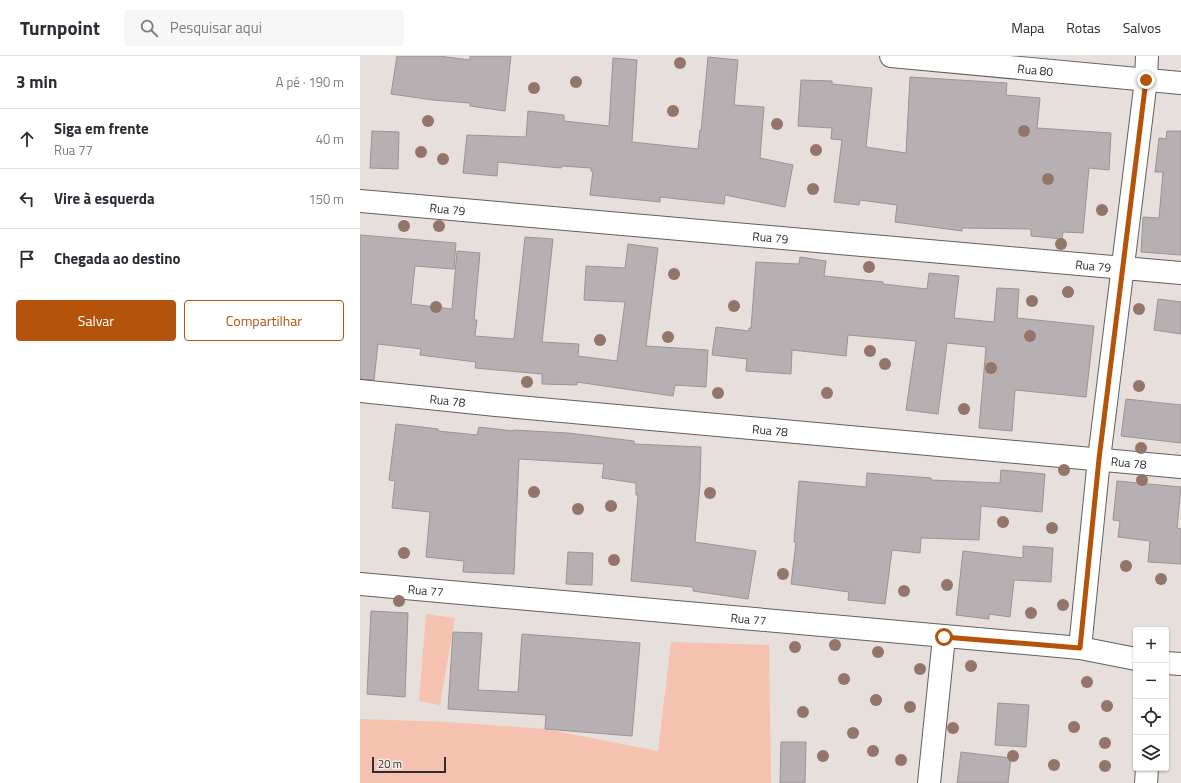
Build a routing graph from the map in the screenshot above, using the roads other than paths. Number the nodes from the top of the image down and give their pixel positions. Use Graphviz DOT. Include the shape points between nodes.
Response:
graph roads {
  1 [pos="891,56"];
  2 [pos="1147,56"];
  3 [pos="1146,80"];
  4 [pos="1181,83"];
  5 [pos="360,200"];
  6 [pos="1122,267"];
  7 [pos="1181,273"];
  8 [pos="360,391"];
  9 [pos="1099,459"];
  10 [pos="1181,467"];
  11 [pos="360,584"];
  12 [pos="944,637"];
  13 [pos="1080,648"];
  14 [pos="1133,658"];
  15 [pos="1169,663"];
  16 [pos="1181,664"];
  17 [pos="1147,771"];
  18 [pos="929,783"];
  19 [pos="1146,783"];
  1 -- 3 [label="street, Rua 80"];
  2 -- 3 [label="street"];
  3 -- 4 [label="street, Rua 80"];
  3 -- 6 [label="street"];
  5 -- 6 [label="street, Rua 79"];
  6 -- 7 [label="street, Rua 79"];
  6 -- 9 [label="street"];
  8 -- 9 [label="street, Rua 78"];
  9 -- 10 [label="street, Rua 78"];
  9 -- 13 [label="street"];
  11 -- 12 [label="street, Rua 77"];
  12 -- 13 [label="street, Rua 77"];
  12 -- 18 [label="street"];
  13 -- 14 [label="street, Rua 77"];
  15 -- 16 [label="street"];
  17 -- 19 [label="street"];
}
